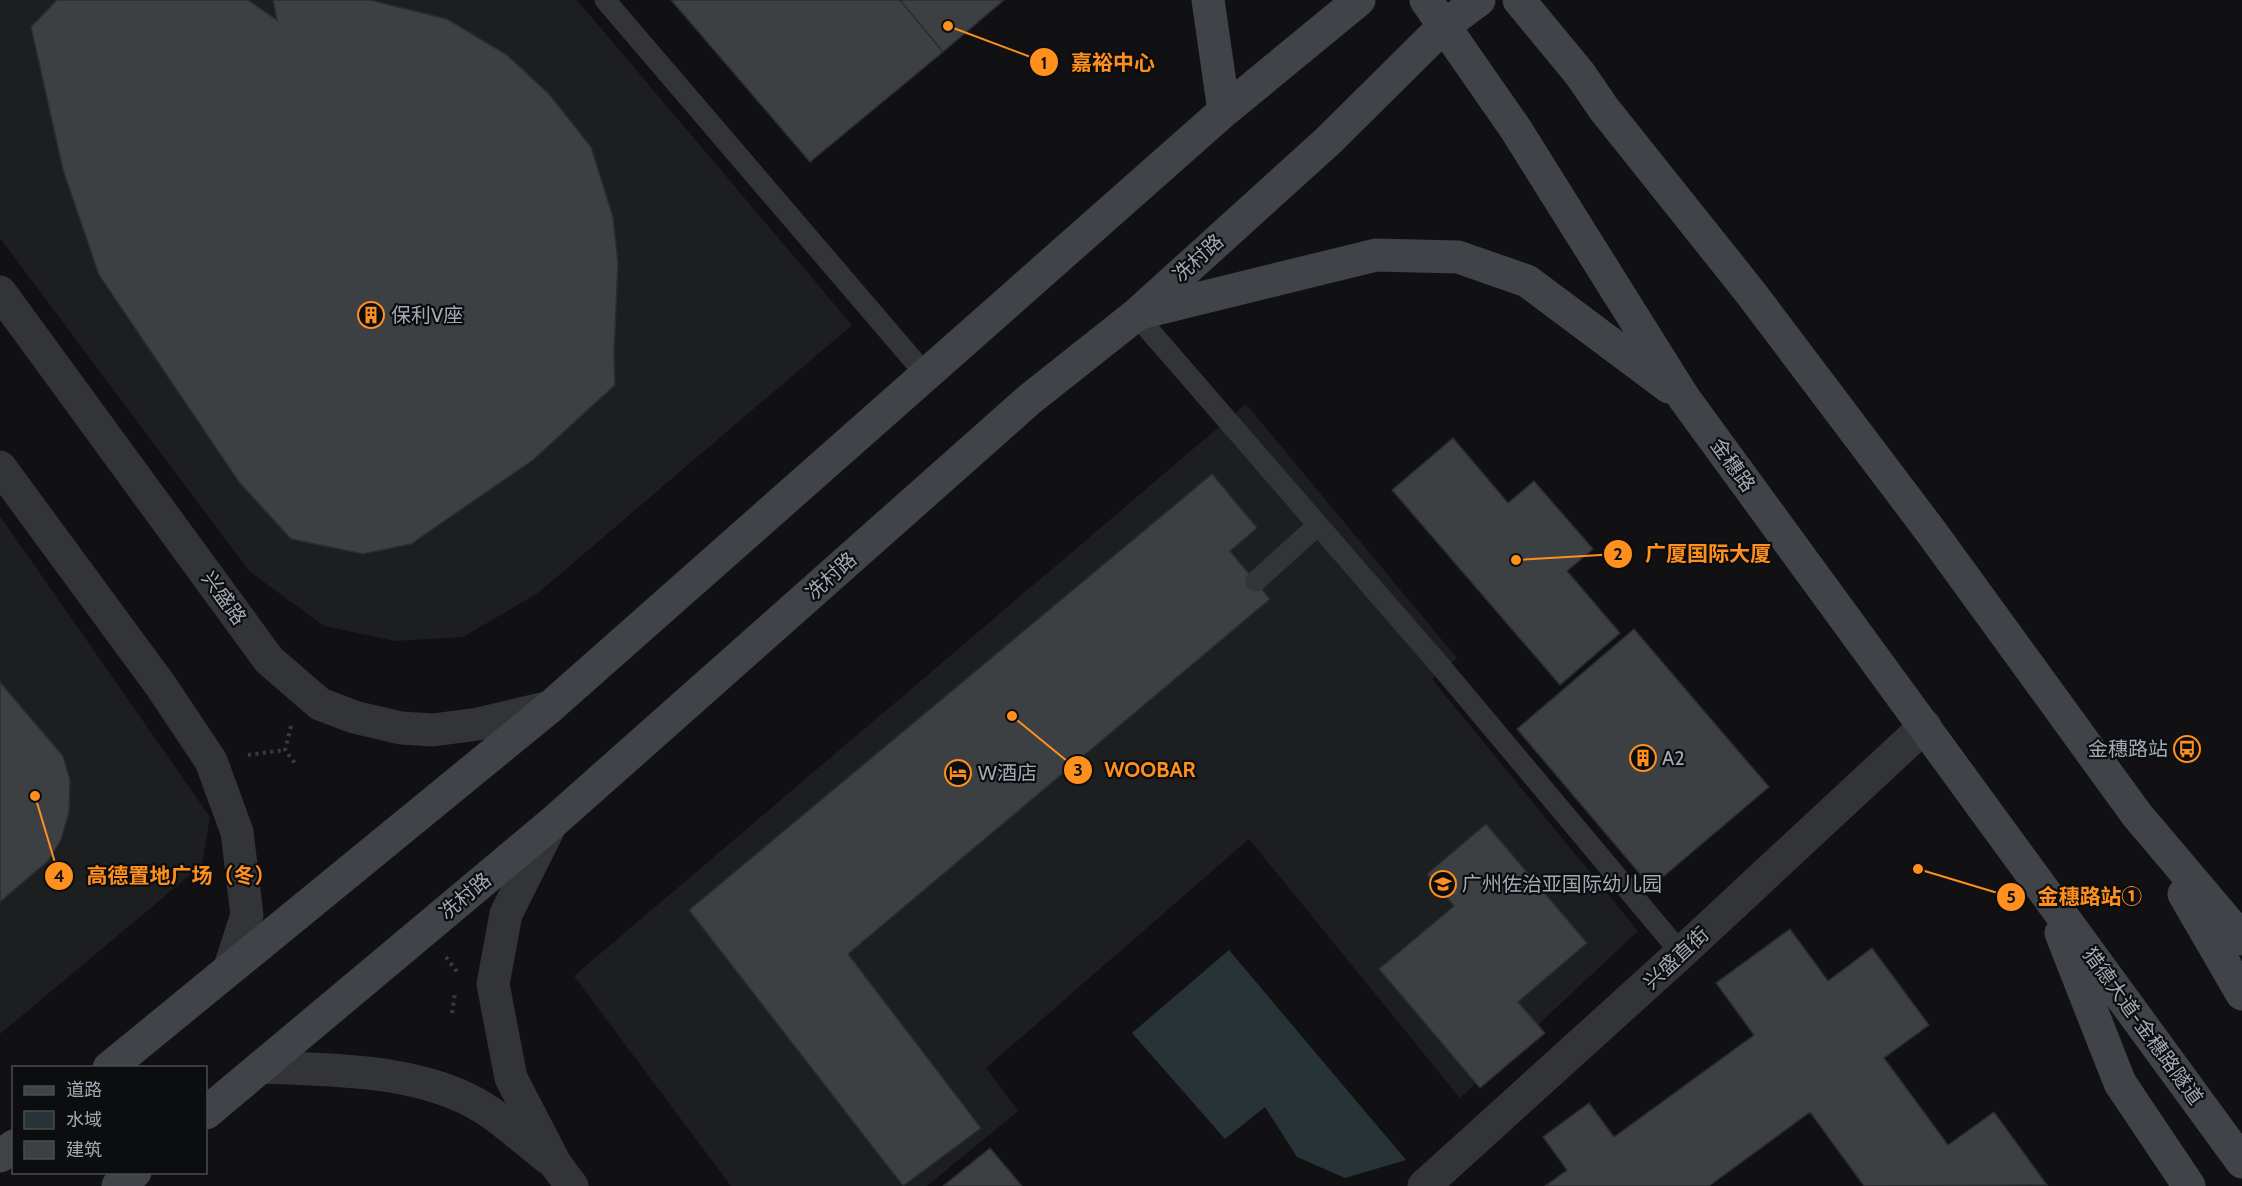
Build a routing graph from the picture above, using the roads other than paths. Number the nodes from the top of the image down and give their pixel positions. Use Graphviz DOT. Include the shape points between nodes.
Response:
graph roads {
  1 [pos="605,0"];
  2 [pos="1208,0"];
  3 [pos="1359,0"];
  4 [pos="1479,0"];
  5 [pos="1519,0"];
  6 [pos="1435,13"];
  7 [pos="1224,111"];
  8 [pos="0,292"];
  9 [pos="1136,315"];
  10 [pos="926,375"];
  11 [pos="1684,398"];
  12 [pos="0,467"];
  13 [pos="1318,525"];
  14 [pos="1256,581"];
  15 [pos="550,707"];
  16 [pos="1925,726"];
  17 [pos="2137,815"];
  18 [pos="551,824"];
  19 [pos="2043,890"];
  20 [pos="2242,939"];
  21 [pos="1682,953"];
  22 [pos="230,967"];
  23 [pos="2242,994"];
  24 [pos="111,1066"];
  25 [pos="261,1067"];
  26 [pos="207,1112"];
  27 [pos="2242,1162"];
  28 [pos="134,1174"];
  29 [pos="564,1175"];
  30 [pos="118,1186"];
  31 [pos="1424,1186"];
  32 [pos="2189,1186"];
  1 -- 10 [label="lane"];
  2 -- 7 [label="main road"];
  3 -- 7 [label="main road"];
  4 -- 6 [label="main road, 冼村路"];
  5 -- 17 [label="main road" via="1757,302 1932,533"];
  6 -- 9 [label="main road, 冼村路" via="1328,141"];
  6 -- 11 [label="main road, 金穗路" via="1515,128"];
  7 -- 10 [label="main road"];
  8 -- 15 [label="street, 兴盛路" via="269,660 320,704 401,728 433,730"];
  9 -- 11 [label="main road" via="1376,255 1458,257 1527,281"];
  9 -- 13 [label="lane"];
  9 -- 18 [label="main road, 冼村路" via="1022,407"];
  10 -- 15 [label="main road"];
  11 -- 16 [label="main road, 金穗路"];
  12 -- 22 [label="street" via="161,686 211,761 237,832 247,915"];
  13 -- 14 [label="lane"];
  13 -- 21 [label="lane"];
  15 -- 22 [label="main road"];
  16 -- 19 [label="main road, 金穗路"];
  16 -- 21 [label="street, 兴盛直街"];
  17 -- 20 [label="main road"];
  17 -- 23 [label="main road"];
  18 -- 25 [label="main road, 冼村路"];
  18 -- 29 [label="street" via="506,914 493,984 511,1078"];
  19 -- 27 [label="main road, 猎德大道-金穗路隧道"];
  19 -- 32 [label="main road" via="2120,1083"];
  21 -- 31 [label="street, 兴盛直街"];
  22 -- 24 [label="main road"];
  25 -- 26 [label="main road, 冼村路"];
  25 -- 29 [label="street" via="364,1072 437,1087 485,1109"];
  28 -- 30 [label="main road"];
}
